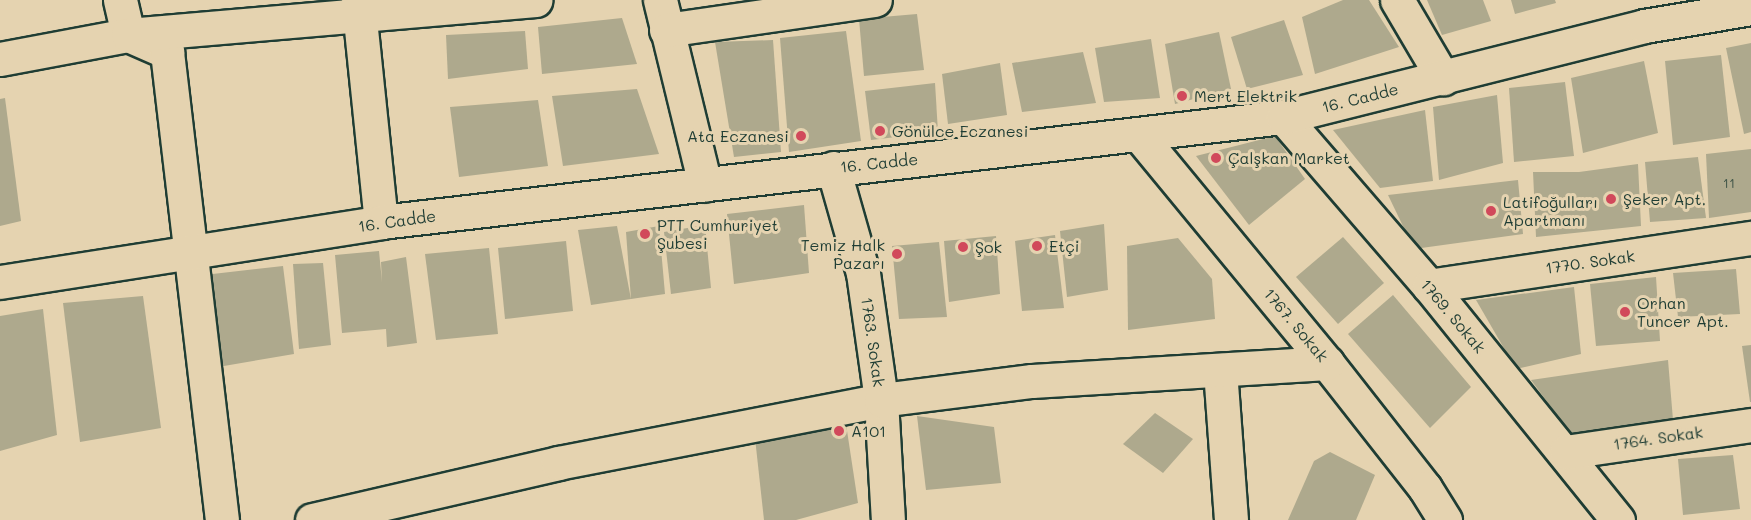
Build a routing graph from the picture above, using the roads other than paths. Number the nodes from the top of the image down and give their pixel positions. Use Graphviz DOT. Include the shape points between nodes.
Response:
graph roads {
  1 [pos="120,0"];
  2 [pos="536,0"];
  3 [pos="875,0"];
  4 [pos="1397,0"];
  5 [pos="456,4"];
  6 [pos="360,8"];
  7 [pos="1751,8"];
  8 [pos="1641,13"];
  9 [pos="663,15"];
  10 [pos="128,35"];
  11 [pos="0,59"];
  12 [pos="1443,78"];
  13 [pos="1283,117"];
  14 [pos="1139,135"];
  15 [pos="833,168"];
  16 [pos="705,185"];
  17 [pos="381,222"];
  18 [pos="1751,238"];
  19 [pos="192,255"];
  20 [pos="0,282"];
  21 [pos="1429,286"];
  22 [pos="1327,363"];
  23 [pos="1220,370"];
  24 [pos="881,400"];
  25 [pos="1751,425"];
  26 [pos="1566,452"];
  27 [pos="222,520"];
  28 [pos="312,520"];
  29 [pos="888,520"];
  30 [pos="1231,520"];
  31 [pos="1445,520"];
  32 [pos="1618,520"];
  1 -- 10 [label="street"];
  2 -- 5 [label="street"];
  3 -- 9 [label="street"];
  4 -- 12 [label="street"];
  5 -- 6 [label="street"];
  6 -- 10 [label="street"];
  6 -- 17 [label="street"];
  7 -- 8 [label="street, 16. Cadde"];
  8 -- 12 [label="street, 16. Cadde"];
  9 -- 16 [label="street"];
  10 -- 11 [label="street"];
  10 -- 19 [label="street" via="167,52"];
  12 -- 13 [label="street, 16. Cadde"];
  13 -- 14 [label="street, 16. Cadde"];
  13 -- 21 [label="street, 1769. Sokak"];
  14 -- 15 [label="street, 16. Cadde"];
  14 -- 22 [label="street, 1767. Sokak"];
  15 -- 16 [label="street, 16. Cadde"];
  15 -- 24 [label="street, 1763. Sokak" via="862,273"];
  16 -- 17 [label="street, 16. Cadde"];
  17 -- 19 [label="street, 16. Cadde"];
  18 -- 21 [label="street, 1770. Sokak"];
  19 -- 20 [label="street, 16. Cadde"];
  19 -- 27 [label="street"];
  21 -- 26 [label="street, 1769. Sokak"];
  22 -- 23 [label="street"];
  22 -- 31 [label="street, 1767. Sokak" via="1425,488"];
  23 -- 24 [label="street" via="1032,381"];
  23 -- 30 [label="street"];
  24 -- 28 [label="street" via="558,463"];
  24 -- 29 [label="street, 1763. Sokak"];
  25 -- 26 [label="street, 1764. Sokak"];
  26 -- 32 [label="street, 1769. Sokak"];
}
